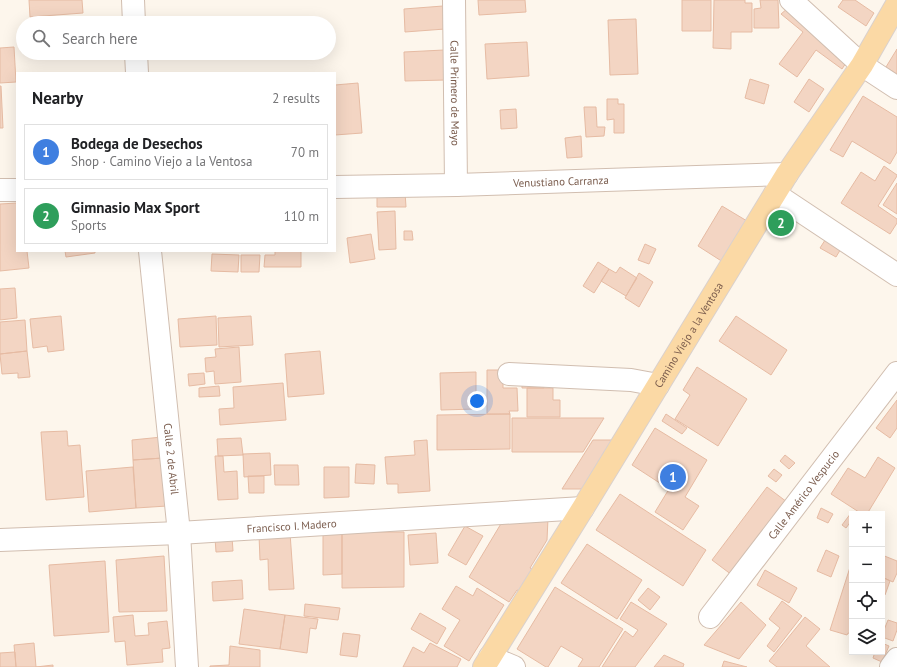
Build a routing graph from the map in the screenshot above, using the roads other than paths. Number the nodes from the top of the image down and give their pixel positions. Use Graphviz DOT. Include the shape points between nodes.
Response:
graph roads {
  1 [pos="133,0"];
  2 [pos="454,0"];
  3 [pos="791,0"];
  4 [pos="897,4"];
  5 [pos="134,16"];
  6 [pos="136,60"];
  7 [pos="862,65"];
  8 [pos="137,72"];
  9 [pos="897,88"];
  10 [pos="787,174"];
  11 [pos="456,185"];
  12 [pos="336,187"];
  13 [pos="0,190"];
  14 [pos="16,190"];
  15 [pos="775,194"];
  16 [pos="150,252"];
  17 [pos="897,275"];
  18 [pos="897,373"];
  19 [pos="509,374"];
  20 [pos="658,385"];
  21 [pos="583,508"];
  22 [pos="179,533"];
  23 [pos="0,540"];
  24 [pos="710,617"];
  25 [pos="897,659"];
  26 [pos="487,662"];
  27 [pos="187,667"];
  28 [pos="514,667"];
  29 [pos="891,667"];
  1 -- 5 [label="street"];
  2 -- 11 [label="street, Calle Primero de Mayo"];
  3 -- 7 [label="street"];
  4 -- 7 [label="main road, Camino Viejo a la Ventosa"];
  6 -- 8 [label="street"];
  7 -- 9 [label="street"];
  7 -- 10 [label="main road, Camino Viejo a la Ventosa"];
  10 -- 11 [label="street, Venustiano Carranza"];
  10 -- 15 [label="main road, Camino Viejo a la Ventosa"];
  11 -- 12 [label="street, Venustiano Carranza"];
  13 -- 14 [label="street"];
  15 -- 17 [label="street"];
  15 -- 20 [label="main road, Camino Viejo a la Ventosa"];
  16 -- 22 [label="street, Calle 2 de Abril"];
  18 -- 24 [label="street, Calle Américo Vespucio"];
  19 -- 20 [label="street" via="631,380"];
  20 -- 21 [label="main road, Camino Viejo a la Ventosa"];
  21 -- 22 [label="street, Francisco I. Madero"];
  21 -- 26 [label="main road, Camino Viejo a la Ventosa"];
  22 -- 23 [label="street, Francisco I. Madero"];
  22 -- 27 [label="street, Calle 2 de Abril"];
  25 -- 29 [label="street"];
  26 -- 28 [label="street"];
}
